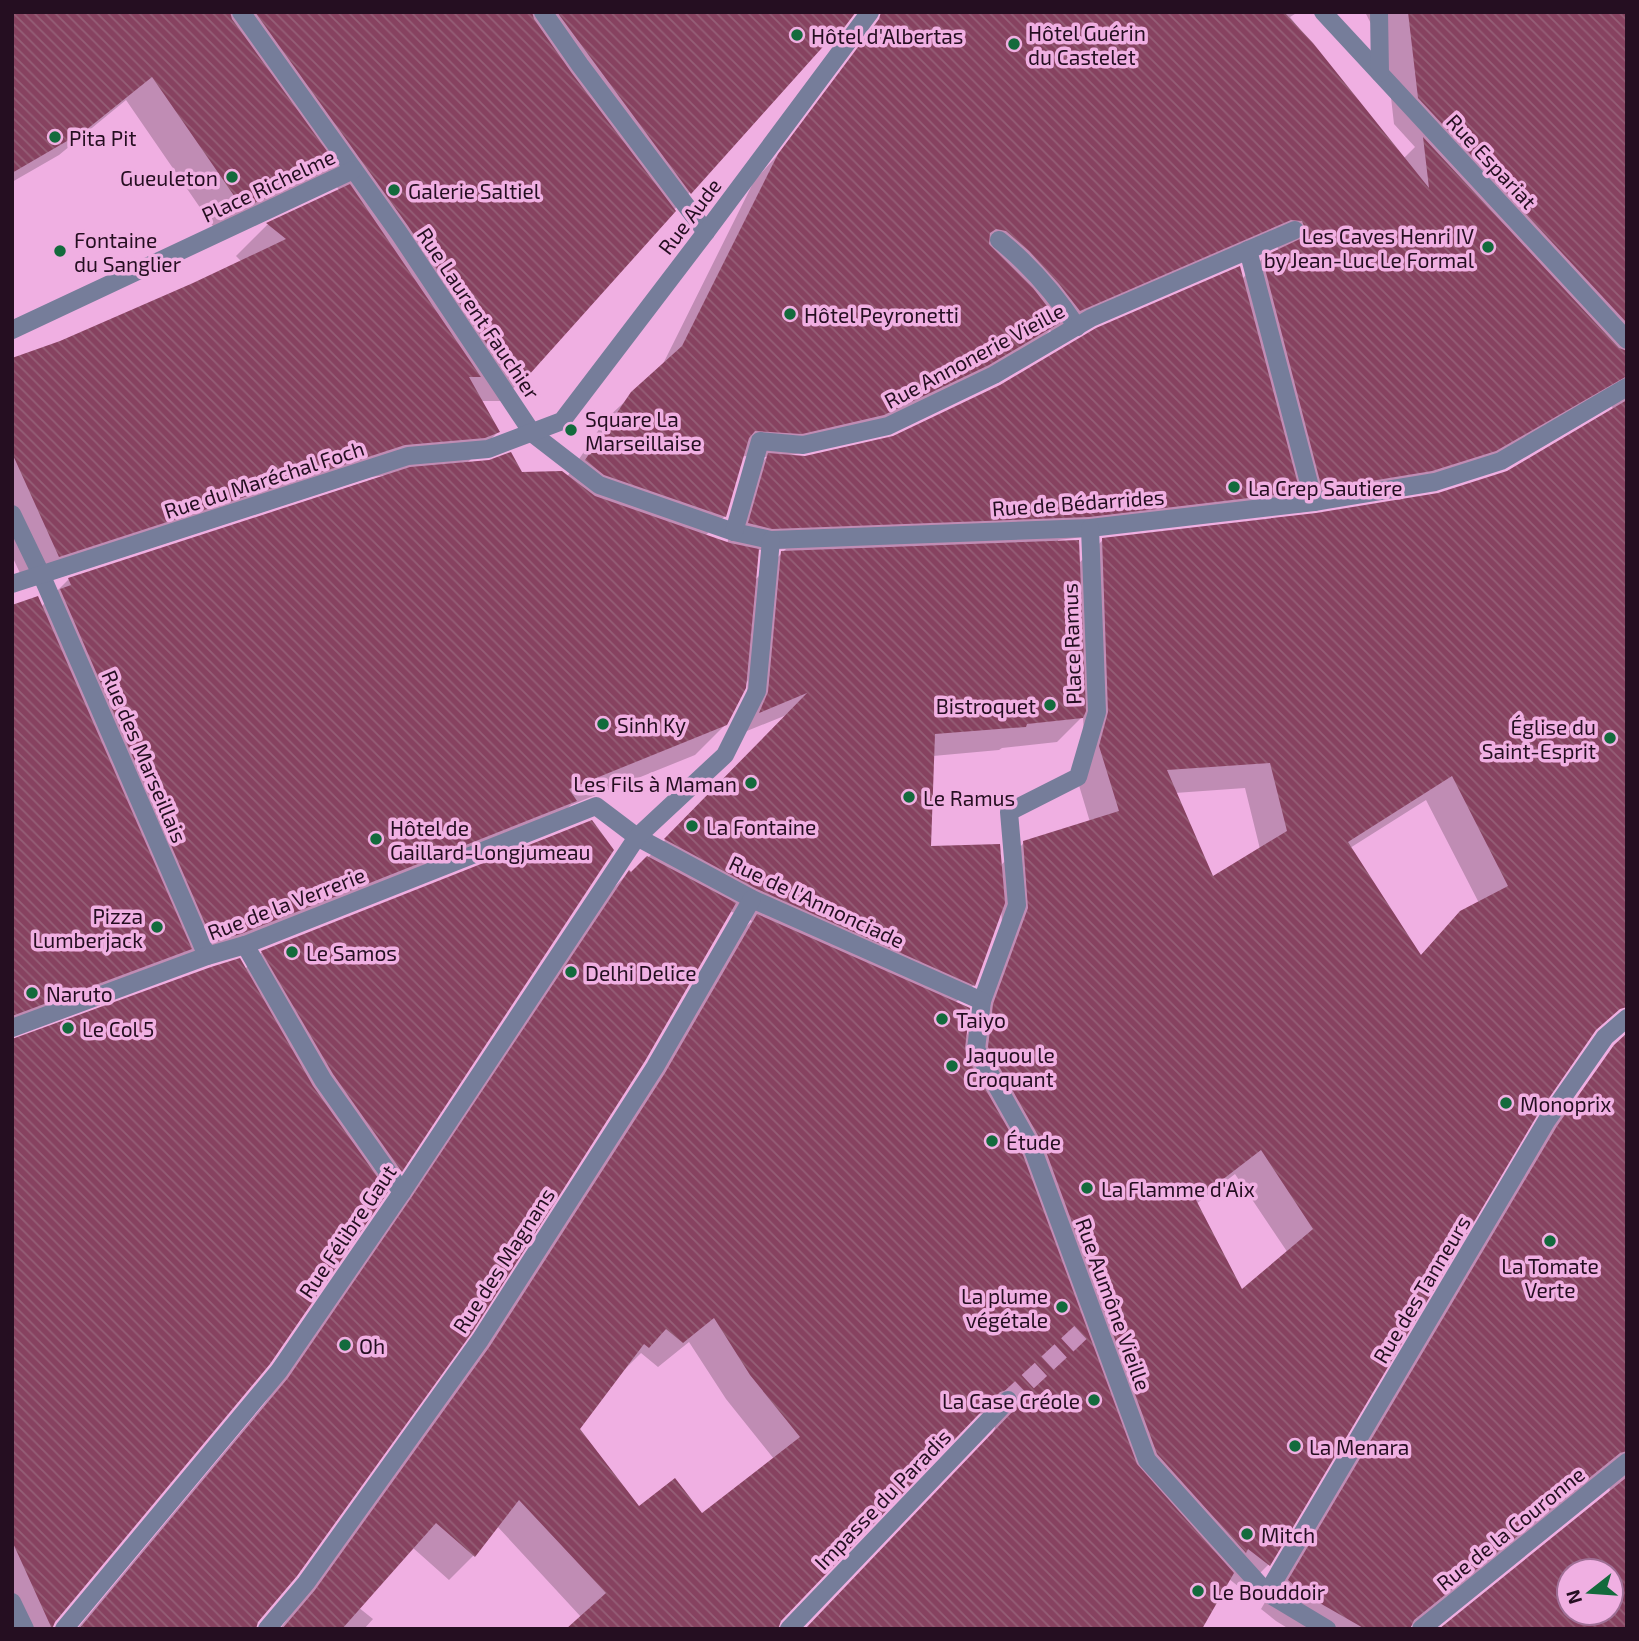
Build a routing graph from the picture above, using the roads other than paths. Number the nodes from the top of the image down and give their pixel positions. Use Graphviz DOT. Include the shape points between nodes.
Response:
graph roads {
  1 [pos="241,12"];
  2 [pos="543,12"];
  3 [pos="870,12"];
  4 [pos="1323,12"];
  5 [pos="1378,12"];
  6 [pos="1380,73"];
  7 [pos="354,170"];
  8 [pos="1295,230"];
  9 [pos="706,232"];
  10 [pos="999,240"];
  11 [pos="1248,250"];
  12 [pos="1077,327"];
  13 [pos="12,330"];
  14 [pos="1627,340"];
  15 [pos="1627,387"];
  16 [pos="533,433"];
  17 [pos="1314,502"];
  18 [pos="12,514"];
  19 [pos="1090,528"];
  20 [pos="734,532"];
  21 [pos="771,540"];
  22 [pos="41,574"];
  23 [pos="12,584"];
  24 [pos="637,837"];
  25 [pos="752,899"];
  26 [pos="245,945"];
  27 [pos="207,956"];
  28 [pos="982,1001"];
  29 [pos="1627,1018"];
  30 [pos="12,1028"];
  31 [pos="402,1192"];
  32 [pos="1096,1320"];
  33 [pos="1081,1332"];
  34 [pos="1008,1401"];
  35 [pos="1627,1462"];
  36 [pos="1267,1593"];
  37 [pos="12,1602"];
  38 [pos="25,1629"];
  39 [pos="64,1629"];
  40 [pos="267,1629"];
  41 [pos="789,1629"];
  42 [pos="1327,1629"];
  43 [pos="1421,1629"];
  1 -- 7 [label="street, Rue Laurent Fauchier"];
  2 -- 9 [label="street"];
  3 -- 9 [label="street, Rue Aude"];
  4 -- 6 [label="street, Rue Espariat"];
  5 -- 6 [label="street"];
  6 -- 14 [label="street, Rue Espariat"];
  7 -- 13 [label="street, Place Richelme"];
  7 -- 16 [label="street, Rue Laurent Fauchier"];
  8 -- 11 [label="street, Rue Annonerie Vieille"];
  9 -- 16 [label="street, Rue Aude" via="562,421"];
  10 -- 12 [label="street" via="1021,257"];
  11 -- 12 [label="street, Rue Annonerie Vieille"];
  11 -- 17 [label="street"];
  12 -- 20 [label="street, Rue Annonerie Vieille" via="888,426 803,445 760,441"];
  15 -- 17 [label="street, Rue de Bédarrides" via="1501,461 1435,482"];
  16 -- 20 [label="street, Rue de Bédarrides" via="599,485"];
  16 -- 22 [label="street, Rue du Maréchal Foch" via="488,449 408,456"];
  17 -- 19 [label="street, Rue de Bédarrides"];
  18 -- 22 [label="street"];
  19 -- 21 [label="street, Rue de Bédarrides"];
  19 -- 28 [label="street, Place Ramus" via="1097,712 1078,777 1009,812 1017,905"];
  20 -- 21 [label="street, Rue de Bédarrides"];
  21 -- 24 [label="street" via="757,691 725,755"];
  22 -- 23 [label="street, Rue du Maréchal Foch"];
  22 -- 27 [label="street, Rue des Marseillais"];
  24 -- 25 [label="street, Rue de l'Annonciade"];
  24 -- 26 [label="street, Rue de la Verrerie" via="596,806"];
  24 -- 31 [label="street, Rue Félibre Gaut"];
  25 -- 28 [label="street, Rue de l'Annonciade"];
  25 -- 40 [label="street, Rue des Magnans" via="655,1067 480,1340 306,1583"];
  26 -- 27 [label="street, Rue de la Verrerie"];
  26 -- 31 [label="street" via="323,1080"];
  27 -- 30 [label="street, Rue de la Verrerie"];
  28 -- 32 [label="street, Rue Aumône Vieille" via="976,1049 1033,1150"];
  29 -- 36 [label="street, Rue des Tanneurs" via="1605,1037 1547,1120"];
  31 -- 39 [label="street, Rue Félibre Gaut" via="279,1371"];
  32 -- 33 [label="street"];
  32 -- 36 [label="street, Rue Aumône Vieille" via="1147,1461"];
  34 -- 41 [label="street, Impasse du Paradis"];
  35 -- 43 [label="street, Rue de la Couronne"];
  36 -- 42 [label="street, Rue Aumône Vieille"];
  37 -- 38 [label="street"];
}
